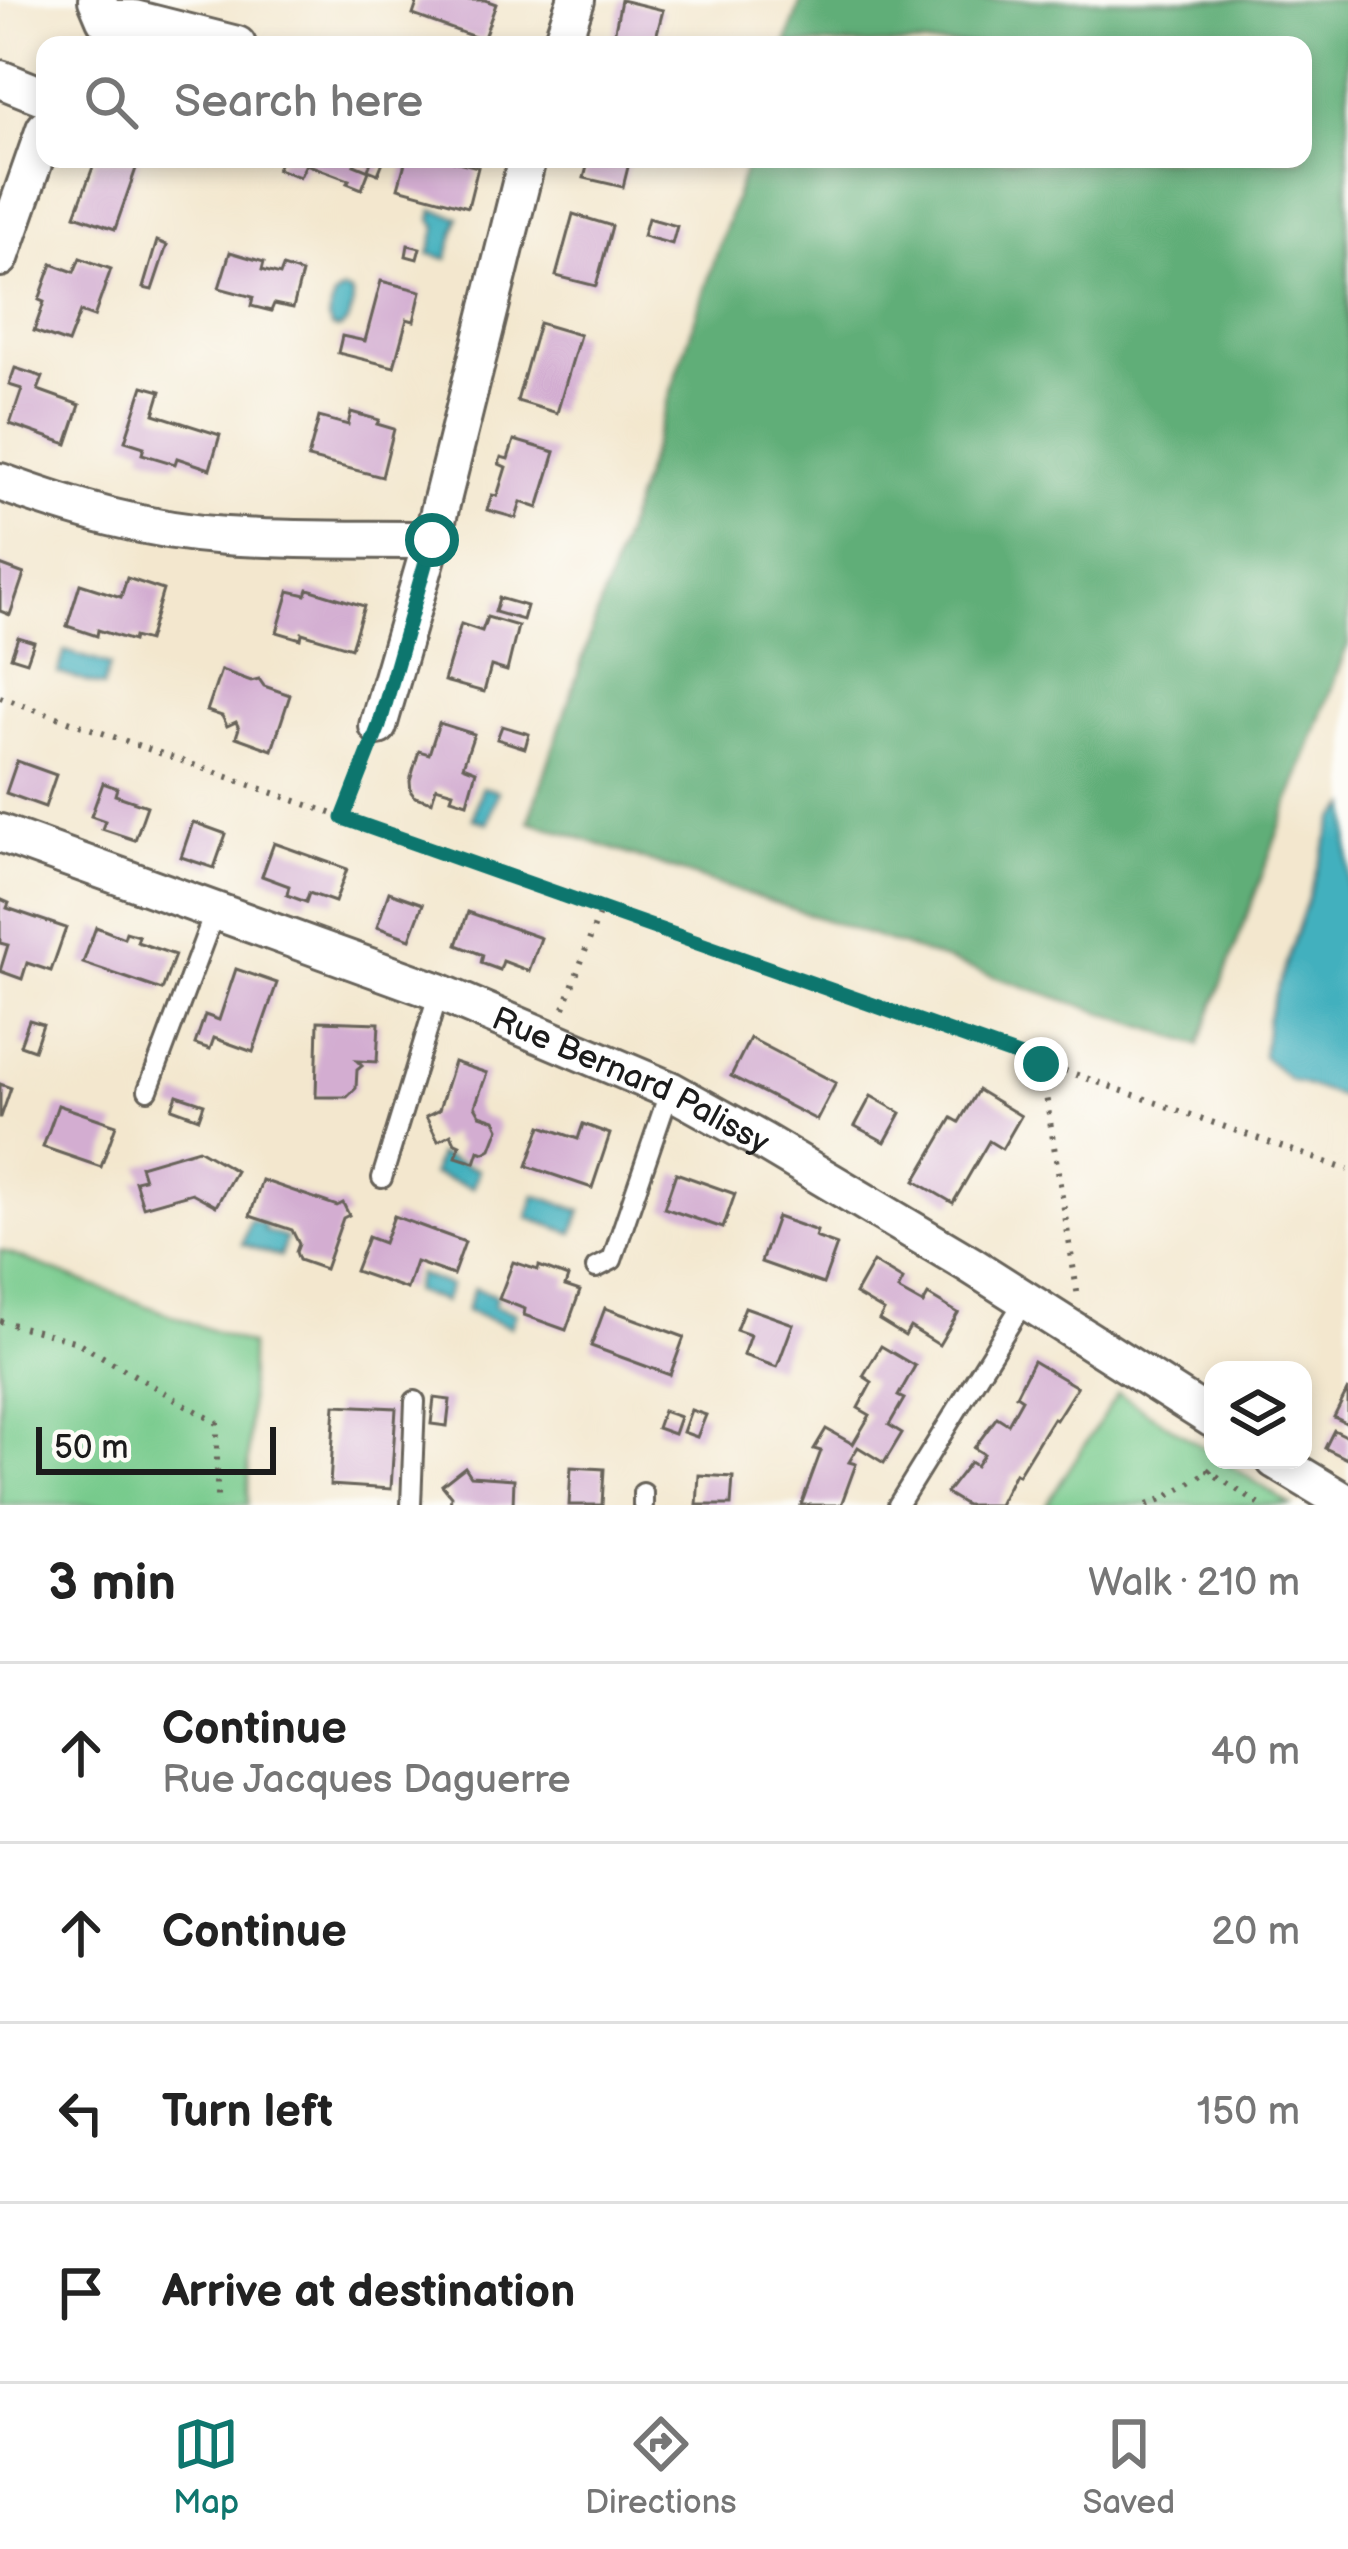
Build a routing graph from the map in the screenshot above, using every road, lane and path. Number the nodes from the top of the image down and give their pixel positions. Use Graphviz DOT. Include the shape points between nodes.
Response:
graph roads {
  1 [pos="576,0"];
  2 [pos="94,21"];
  3 [pos="201,36"];
  4 [pos="564,36"];
  5 [pos="0,79"];
  6 [pos="36,94"];
  7 [pos="36,155"];
  8 [pos="524,168"];
  9 [pos="0,258"];
  10 [pos="0,482"];
  11 [pos="432,540"];
  12 [pos="0,698"];
  13 [pos="379,726"];
  14 [pos="343,818"];
  15 [pos="0,833"];
  16 [pos="601,909"];
  17 [pos="215,911"];
  18 [pos="439,992"];
  19 [pos="553,1040"];
  20 [pos="1041,1064"];
  21 [pos="148,1090"];
  22 [pos="670,1090"];
  23 [pos="1348,1170"];
  24 [pos="382,1178"];
  25 [pos="596,1268"];
  26 [pos="1026,1298"];
  27 [pos="0,1321"];
  28 [pos="1085,1336"];
  29 [pos="416,1401"];
  30 [pos="1204,1413"];
  31 [pos="1212,1469"];
  32 [pos="1290,1469"];
  33 [pos="1209,1472"];
  34 [pos="1348,1504"];
  35 [pos="217,1505"];
  36 [pos="411,1505"];
  37 [pos="898,1505"];
  38 [pos="1147,1505"];
  39 [pos="1260,1505"];
  1 -- 4 [label="street"];
  2 -- 3 [label="street" via="134,19"];
  5 -- 6 [label="street"];
  7 -- 9 [label="street"];
  8 -- 11 [label="street"];
  10 -- 11 [label="street" via="154,527"];
  11 -- 13 [label="street"];
  12 -- 14 [label="path"];
  13 -- 14 [label="path"];
  14 -- 16 [label="path"];
  15 -- 17 [label="street, Rue Bernard Palissy"];
  16 -- 19 [label="path"];
  16 -- 20 [label="path"];
  17 -- 18 [label="street, Rue Bernard Palissy"];
  17 -- 21 [label="lane"];
  18 -- 19 [label="street, Rue Bernard Palissy"];
  18 -- 24 [label="lane"];
  19 -- 22 [label="street, Rue Bernard Palissy"];
  20 -- 23 [label="path"];
  20 -- 28 [label="path"];
  22 -- 25 [label="lane" via="612,1260"];
  22 -- 26 [label="street, Rue Bernard Palissy"];
  26 -- 28 [label="street, Rue Bernard Palissy"];
  26 -- 37 [label="lane"];
  27 -- 35 [label="path" via="77,1342 217,1423"];
  28 -- 30 [label="street, Rue Bernard Palissy"];
  29 -- 36 [label="lane"];
  31 -- 33 [label="path"];
  32 -- 34 [label="street"];
  33 -- 38 [label="path"];
  33 -- 39 [label="path"];
}
